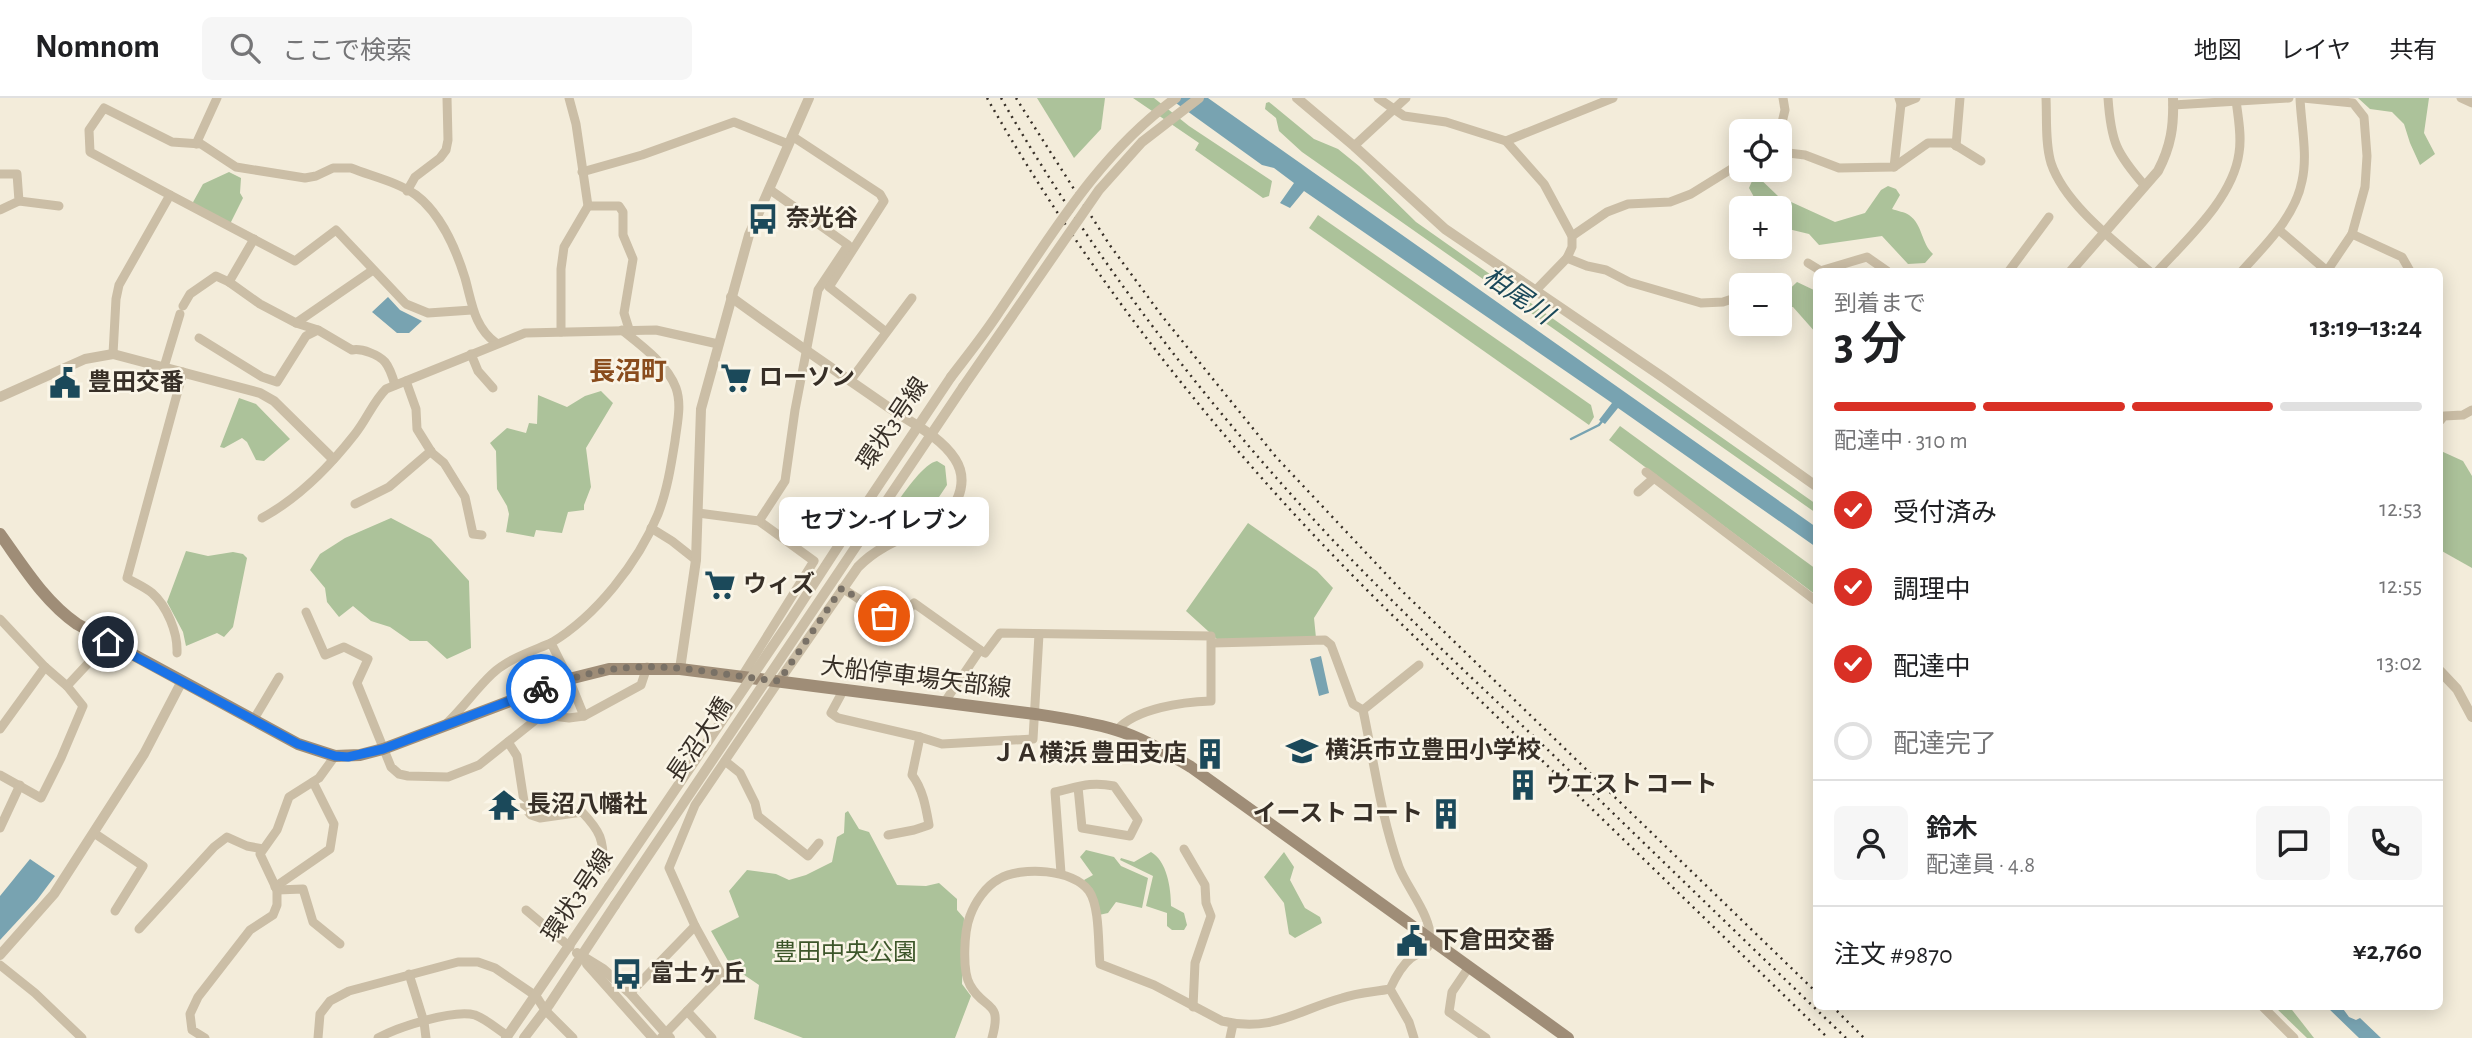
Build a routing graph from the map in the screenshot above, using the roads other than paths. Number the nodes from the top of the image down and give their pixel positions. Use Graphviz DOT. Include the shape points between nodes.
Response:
graph roads {
  1 [pos="217,98"];
  2 [pos="447,98"];
  3 [pos="569,98"];
  4 [pos="809,98"];
  5 [pos="1176,98"];
  6 [pos="1199,98"];
  7 [pos="1297,98"];
  8 [pos="1378,98"];
  9 [pos="1406,98"];
  10 [pos="1613,98"];
  11 [pos="1783,98"];
  12 [pos="1916,98"];
  13 [pos="1960,98"];
  14 [pos="2046,98"];
  15 [pos="2108,98"];
  16 [pos="2289,98"];
  17 [pos="2302,98"];
  18 [pos="2461,98"];
  19 [pos="2236,100"];
  20 [pos="1900,101"];
  21 [pos="2173,102"];
  22 [pos="2472,103"];
  23 [pos="1392,109"];
  24 [pos="1783,119"];
  25 [pos="790,140"];
  26 [pos="1506,141"];
  27 [pos="196,144"];
  28 [pos="1956,145"];
  29 [pos="1354,146"];
  30 [pos="1792,153"];
  31 [pos="1981,161"];
  32 [pos="1894,167"];
  33 [pos="1729,170"];
  34 [pos="582,172"];
  35 [pos="0,174"];
  36 [pos="2145,186"];
  37 [pos="769,189"];
  38 [pos="407,191"];
  39 [pos="170,195"];
  40 [pos="19,201"];
  41 [pos="60,206"];
  42 [pos="588,206"];
  43 [pos="0,210"];
  44 [pos="2049,217"];
  45 [pos="2278,230"];
  46 [pos="2105,232"];
  47 [pos="2352,234"];
  48 [pos="1572,236"];
  49 [pos="254,239"];
  50 [pos="1567,258"];
  51 [pos="1808,262"];
  52 [pos="1816,268"];
  53 [pos="1830,268"];
  54 [pos="1883,268"];
  55 [pos="2011,268"];
  56 [pos="2074,268"];
  57 [pos="2146,268"];
  58 [pos="2161,268"];
  59 [pos="2245,268"];
  60 [pos="2323,268"];
  61 [pos="2329,268"];
  62 [pos="2408,268"];
  63 [pos="373,270"];
  64 [pos="229,282"];
  65 [pos="1536,290"];
  66 [pos="732,297"];
  67 [pos="912,298"];
  68 [pos="1729,300"];
  69 [pos="472,310"];
  70 [pos="296,323"];
  71 [pos="626,329"];
  72 [pos="318,330"];
  73 [pos="561,332"];
  74 [pos="886,332"];
  75 [pos="199,338"];
  76 [pos="496,344"];
  77 [pos="719,344"];
  78 [pos="805,351"];
  79 [pos="471,354"];
  80 [pos="113,355"];
  81 [pos="164,367"];
  82 [pos="183,372"];
  83 [pos="406,381"];
  84 [pos="850,381"];
  85 [pos="395,385"];
  86 [pos="494,388"];
  87 [pos="0,397"];
  88 [pos="2472,410"];
  89 [pos="2443,417"];
  90 [pos="916,426"];
  91 [pos="930,436"];
  92 [pos="431,451"];
  93 [pos="333,459"];
  94 [pos="1813,484"];
  95 [pos="1638,492"];
  96 [pos="355,504"];
  97 [pos="698,513"];
  98 [pos="262,518"];
  99 [pos="759,521"];
  100 [pos="651,528"];
  101 [pos="0,534"];
  102 [pos="482,535"];
  103 [pos="696,560"];
  104 [pos="842,588"];
  105 [pos="1813,599"];
  106 [pos="306,612"];
  107 [pos="0,620"];
  108 [pos="1039,634"];
  109 [pos="108,642"];
  110 [pos="551,643"];
  111 [pos="1212,643"];
  112 [pos="981,650"];
  113 [pos="177,653"];
  114 [pos="1419,665"];
  115 [pos="45,667"];
  116 [pos="647,667"];
  117 [pos="680,669"];
  118 [pos="2443,674"];
  119 [pos="279,677"];
  120 [pos="741,678"];
  121 [pos="569,679"];
  122 [pos="182,681"];
  123 [pos="779,681"];
  124 [pos="67,686"];
  125 [pos="844,690"];
  126 [pos="944,703"];
  127 [pos="1363,710"];
  128 [pos="1035,715"];
  129 [pos="3,716"];
  130 [pos="584,716"];
  131 [pos="2472,717"];
  132 [pos="254,719"];
  133 [pos="440,728"];
  134 [pos="0,729"];
  135 [pos="1117,730"];
  136 [pos="920,737"];
  137 [pos="508,742"];
  138 [pos="383,749"];
  139 [pos="335,756"];
  140 [pos="725,761"];
  141 [pos="0,775"];
  142 [pos="313,782"];
  143 [pos="20,785"];
  144 [pos="1078,787"];
  145 [pos="0,828"];
  146 [pos="94,833"];
  147 [pos="888,835"];
  148 [pos="819,843"];
  149 [pos="263,849"];
  150 [pos="1184,849"];
  151 [pos="606,868"];
  152 [pos="1061,873"];
  153 [pos="276,888"];
  154 [pos="615,905"];
  155 [pos="526,910"];
  156 [pos="114,911"];
  157 [pos="695,926"];
  158 [pos="139,929"];
  159 [pos="1430,941"];
  160 [pos="340,944"];
  161 [pos="570,947"];
  162 [pos="0,955"];
  163 [pos="581,956"];
  164 [pos="0,965"];
  165 [pos="1469,968"];
  166 [pos="409,974"];
  167 [pos="1390,989"];
  168 [pos="630,993"];
  169 [pos="536,996"];
  170 [pos="1193,1007"];
  171 [pos="545,1010"];
  172 [pos="2266,1010"];
  173 [pos="687,1011"];
  174 [pos="424,1022"];
  175 [pos="1233,1024"];
  176 [pos="1557,1034"];
  177 [pos="665,1036"];
  178 [pos="507,1037"];
  179 [pos="572,1037"];
  180 [pos="82,1038"];
  181 [pos="205,1038"];
  182 [pos="318,1038"];
  183 [pos="378,1038"];
  184 [pos="426,1038"];
  185 [pos="524,1038"];
  186 [pos="653,1038"];
  187 [pos="712,1038"];
  188 [pos="992,1038"];
  189 [pos="1230,1038"];
  190 [pos="1414,1038"];
  191 [pos="1486,1038"];
  192 [pos="1568,1038"];
  193 [pos="2294,1038"];
  1 -- 27 [label="street"];
  2 -- 38 [label="street" via="446,150 415,177"];
  3 -- 34 [label="street"];
  4 -- 25 [label="street"];
  5 -- 90 [label="street, 環状3号線, bridge" via="1138,129 1091,180"];
  6 -- 91 [label="street, 環状3号線, bridge" via="1142,142 1098,190"];
  7 -- 29 [label="street"];
  8 -- 23 [label="street"];
  9 -- 23 [label="street"];
  10 -- 26 [label="street"];
  11 -- 24 [label="street"];
  12 -- 20 [label="street"];
  13 -- 28 [label="street"];
  14 -- 46 [label="street" via="2051,164 2076,204"];
  15 -- 36 [label="street" via="2114,144"];
  16 -- 19 [label="street"];
  17 -- 45 [label="street" via="2303,180 2293,209"];
  17 -- 47 [label="street" via="2353,103 2364,117 2365,187"];
  18 -- 22 [label="street"];
  19 -- 21 [label="street"];
  19 -- 58 [label="street" via="2240,152 2227,190"];
  20 -- 32 [label="street"];
  21 -- 36 [label="street" via="2167,154"];
  23 -- 26 [label="street"];
  23 -- 29 [label="street"];
  25 -- 34 [label="street" via="734,122"];
  25 -- 37 [label="street"];
  25 -- 74 [label="street" via="880,194 884,201 829,287"];
  26 -- 48 [label="street" via="1544,184"];
  27 -- 38 [label="street" via="236,167 305,177 351,168"];
  27 -- 39 [label="street" via="172,142 104,108 89,130 90,152"];
  28 -- 31 [label="street"];
  28 -- 32 [label="street" via="1928,143"];
  29 -- 65 [label="street" via="1445,229"];
  30 -- 32 [label="street" via="1839,168"];
  33 -- 48 [label="street" via="1670,202 1628,204 1607,212"];
  34 -- 42 [label="street"];
  35 -- 40 [label="street" via="17,174"];
  36 -- 46 [label="street"];
  37 -- 66 [label="street" via="749,235"];
  37 -- 78 [label="street" via="848,245 818,290"];
  38 -- 69 [label="street" via="437,217 464,276"];
  39 -- 49 [label="street"];
  39 -- 80 [label="street" via="119,285"];
  40 -- 41 [label="street"];
  40 -- 43 [label="street"];
  42 -- 71 [label="street" via="619,206 623,212 623,235 633,259 624,313"];
  42 -- 73 [label="street" via="564,247"];
  44 -- 55 [label="street"];
  45 -- 59 [label="street"];
  45 -- 60 [label="street"];
  46 -- 56 [label="street"];
  46 -- 57 [label="street"];
  47 -- 61 [label="street"];
  47 -- 62 [label="street" via="2402,257"];
  48 -- 50 [label="street"];
  49 -- 63 [label="street" via="295,261 336,230"];
  49 -- 64 [label="street"];
  50 -- 65 [label="street"];
  50 -- 68 [label="street" via="1702,303"];
  51 -- 52 [label="street"];
  53 -- 54 [label="street" via="1867,257"];
  63 -- 69 [label="street" via="406,304 428,313"];
  63 -- 70 [label="street"];
  64 -- 70 [label="street"];
  64 -- 81 [label="street" via="216,276 190,294"];
  65 -- 94 [label="street"];
  66 -- 77 [label="street"];
  66 -- 78 [label="street"];
  67 -- 74 [label="street"];
  69 -- 76 [label="street" via="486,336"];
  70 -- 72 [label="street"];
  71 -- 73 [label="street"];
  71 -- 77 [label="street" via="656,330"];
  71 -- 100 [label="street" via="662,366 676,388 679,412 670,472"];
  72 -- 75 [label="street" via="306,336 277,382"];
  72 -- 85 [label="street" via="352,350 378,357 386,363"];
  73 -- 76 [label="street" via="525,333"];
  74 -- 84 [label="street"];
  76 -- 79 [label="street"];
  77 -- 97 [label="street" via="699,419"];
  78 -- 84 [label="street"];
  78 -- 99 [label="street" via="785,481"];
  79 -- 83 [label="street"];
  79 -- 86 [label="street" via="478,371"];
  80 -- 81 [label="street"];
  80 -- 87 [label="street" via="85,359"];
  81 -- 82 [label="street"];
  82 -- 93 [label="street" via="274,401"];
  82 -- 113 [label="street" via="127,578 161,604 178,640"];
  83 -- 85 [label="street"];
  83 -- 92 [label="street" via="417,429"];
  84 -- 90 [label="street"];
  85 -- 93 [label="street" via="378,397"];
  88 -- 89 [label="street"];
  90 -- 91 [label="street"];
  90 -- 161 [label="street, 環状3号線, bridge"];
  91 -- 104 [label="street" via="949,451 959,468 961,487 956,503 933,524 878,548"];
  91 -- 154 [label="street, 長沼大橋, bridge"];
  92 -- 96 [label="street" via="389,487"];
  92 -- 102 [label="street" via="465,497 472,534"];
  93 -- 98 [label="street" via="283,507"];
  95 -- 105 [label="street" via="1650,475"];
  97 -- 99 [label="street"];
  97 -- 103 [label="street"];
  99 -- 120 [label="street" via="814,561"];
  100 -- 103 [label="street"];
  100 -- 110 [label="street" via="618,582 569,633"];
  101 -- 109 [label="main road, 大船停車場矢部線" via="59,612"];
  103 -- 117 [label="street"];
  104 -- 112 [label="street" via="891,620 902,618 914,603"];
  104 -- 123 [label="street"];
  106 -- 138 [label="street" via="325,654 344,647 368,659 357,682"];
  107 -- 115 [label="street"];
  108 -- 111 [label="street" via="1211,636"];
  108 -- 112 [label="street" via="1000,633 985,653"];
  108 -- 128 [label="street"];
  109 -- 122 [label="main road, 大船停車場矢部線"];
  109 -- 124 [label="street"];
  110 -- 121 [label="street"];
  110 -- 133 [label="street" via="513,659 492,674"];
  111 -- 127 [label="street" via="1325,640 1353,704"];
  111 -- 135 [label="street" via="1211,701 1135,716"];
  112 -- 126 [label="street"];
  114 -- 127 [label="street"];
  115 -- 124 [label="street"];
  115 -- 129 [label="street"];
  116 -- 117 [label="main road, 大船停車場矢部線"];
  116 -- 121 [label="main road, 大船停車場矢部線" via="609,669"];
  116 -- 130 [label="street" via="641,685"];
  117 -- 120 [label="main road, 大船停車場矢部線"];
  118 -- 131 [label="street"];
  119 -- 132 [label="street"];
  120 -- 123 [label="main road, 大船停車場矢部線"];
  121 -- 130 [label="street"];
  121 -- 133 [label="main road, 大船停車場矢部線"];
  122 -- 132 [label="main road, 大船停車場矢部線"];
  122 -- 146 [label="street" via="144,754"];
  123 -- 125 [label="main road, 大船停車場矢部線"];
  123 -- 140 [label="street"];
  124 -- 143 [label="street" via="83,706 61,758 41,799"];
  125 -- 126 [label="main road, 大船停車場矢部線"];
  125 -- 136 [label="street" via="831,713 838,718"];
  126 -- 128 [label="main road, 大船停車場矢部線"];
  127 -- 159 [label="street" via="1399,869 1424,916"];
  128 -- 135 [label="main road, 大船停車場矢部線"];
  128 -- 136 [label="street" via="1033,738 942,744"];
  129 -- 134 [label="street"];
  130 -- 137 [label="street" via="538,718"];
  132 -- 139 [label="main road, 大船停車場矢部線" via="306,747"];
  133 -- 138 [label="main road, 大船停車場矢部線"];
  135 -- 159 [label="main road, 大船停車場矢部線" via="1191,767"];
  136 -- 147 [label="street" via="912,775 929,825"];
  137 -- 138 [label="street" via="479,765 448,776 399,774"];
  137 -- 151 [label="street" via="517,756 524,808 540,818 582,812 603,842"];
  138 -- 139 [label="main road, 大船停車場矢部線"];
  139 -- 142 [label="street"];
  140 -- 148 [label="street" via="740,773 758,816 808,856"];
  140 -- 157 [label="street" via="695,805 670,868"];
  141 -- 143 [label="street"];
  142 -- 149 [label="street" via="289,797"];
  142 -- 153 [label="street" via="334,824 330,849"];
  143 -- 145 [label="street"];
  144 -- 144 [label="street" via="1097,782 1114,786 1138,820 1130,836 1082,828"];
  144 -- 152 [label="street" via="1055,792"];
  146 -- 156 [label="street" via="143,866"];
  146 -- 162 [label="street" via="54,894"];
  149 -- 153 [label="street" via="260,854"];
  149 -- 158 [label="street" via="227,837"];
  150 -- 170 [label="street" via="1205,885 1211,916 1195,963"];
  152 -- 170 [label="street" via="1082,883 1093,899 1100,964 1154,985"];
  152 -- 188 [label="street" via="1003,877 984,893 969,919 965,944 968,982 997,1017"];
  153 -- 160 [label="street" via="303,889 313,922"];
  153 -- 181 [label="street" via="273,915 250,930 198,997 190,1014 192,1030"];
  154 -- 163 [label="street, 環状3号線"];
  155 -- 161 [label="street"];
  157 -- 168 [label="street"];
  157 -- 173 [label="street" via="722,975"];
  159 -- 165 [label="main road, 大船停車場矢部線"];
  159 -- 167 [label="street" via="1427,949 1399,972"];
  161 -- 163 [label="street"];
  161 -- 169 [label="street, 環状3号線"];
  163 -- 168 [label="street"];
  163 -- 171 [label="street, 環状3号線"];
  163 -- 186 [label="street"];
  164 -- 180 [label="street"];
  165 -- 176 [label="main road, 大船停車場矢部線"];
  165 -- 191 [label="street" via="1452,992 1449,1012"];
  166 -- 169 [label="street" via="478,962"];
  166 -- 174 [label="street"];
  166 -- 182 [label="street" via="330,1001 320,1014"];
  167 -- 175 [label="street" via="1342,997 1278,1021"];
  167 -- 190 [label="street"];
  168 -- 177 [label="street"];
  169 -- 171 [label="street"];
  169 -- 178 [label="street, 環状3号線"];
  170 -- 175 [label="street"];
  171 -- 179 [label="street"];
  171 -- 185 [label="street, 環状3号線"];
  172 -- 193 [label="street"];
  173 -- 177 [label="street"];
  173 -- 187 [label="street"];
  174 -- 178 [label="street" via="468,1014 479,1016"];
  174 -- 183 [label="street"];
  174 -- 184 [label="street"];
  175 -- 189 [label="street"];
  176 -- 192 [label="main road, 大船停車場矢部線"];
}
